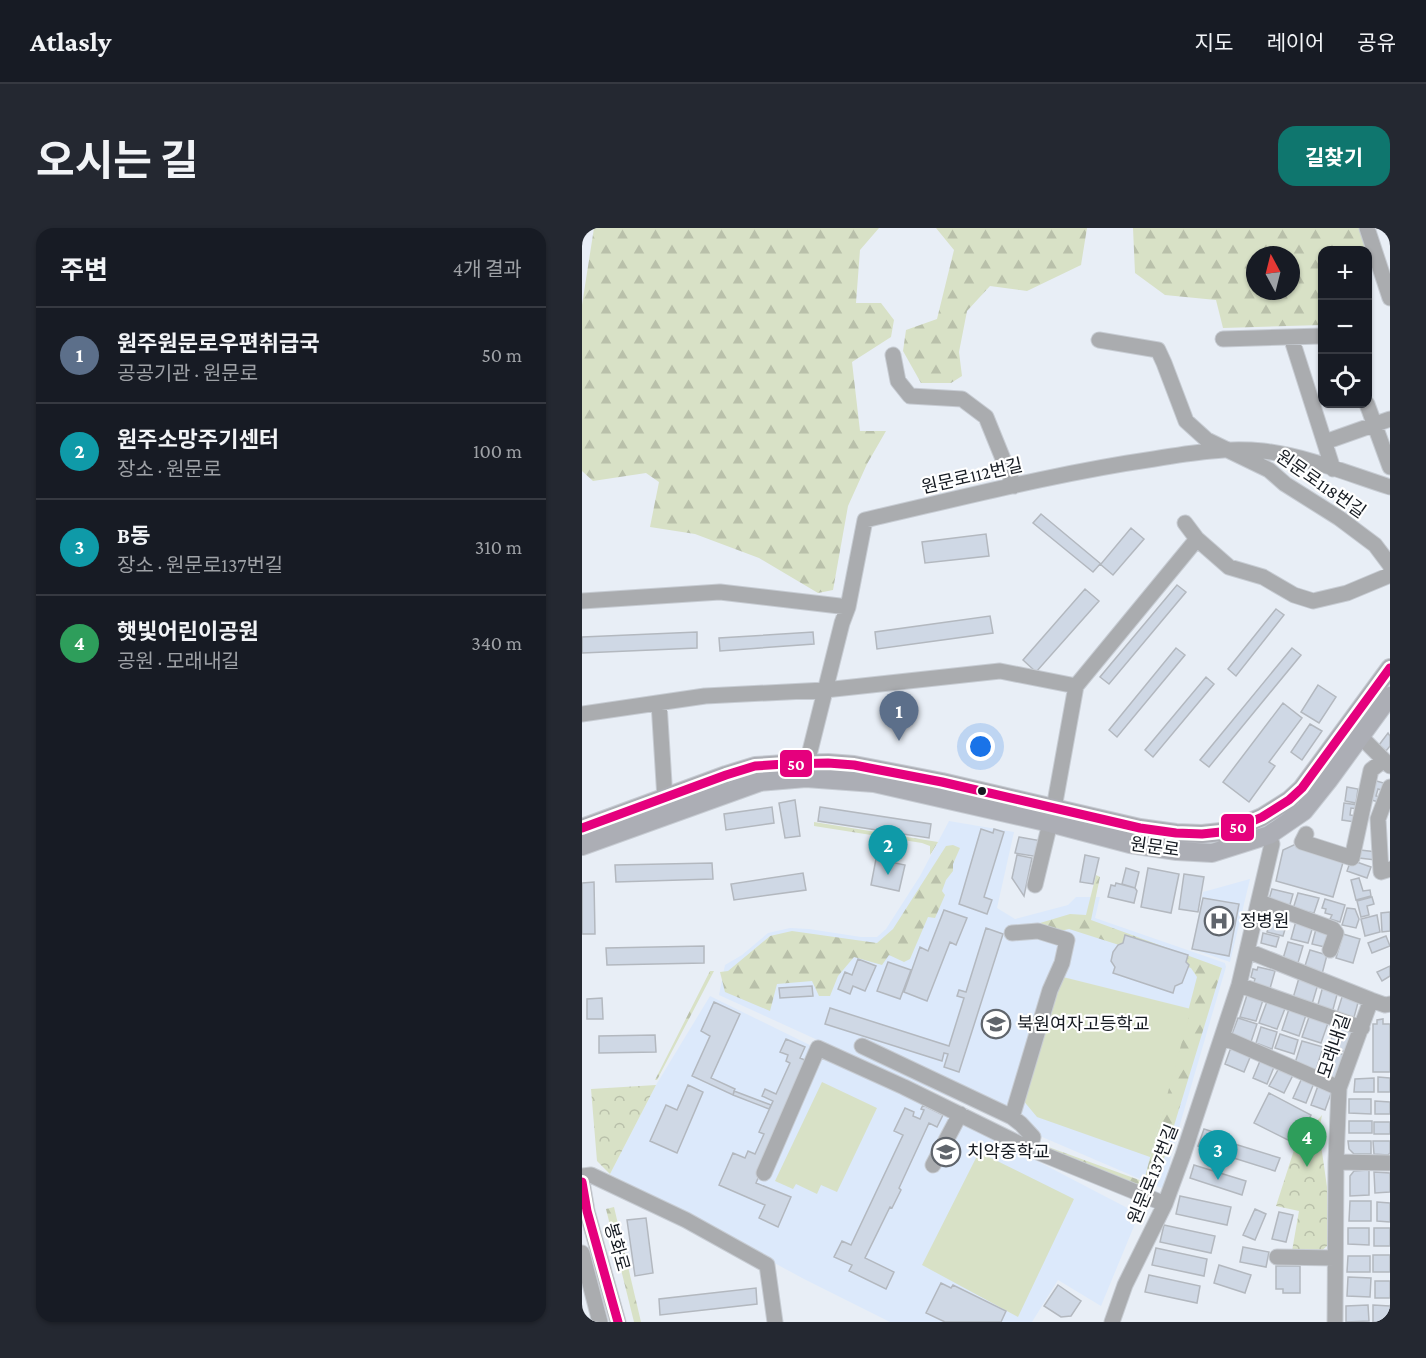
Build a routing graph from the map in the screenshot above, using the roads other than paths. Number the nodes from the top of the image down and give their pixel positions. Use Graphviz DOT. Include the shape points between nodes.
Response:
graph roads {
  1 [pos="1367,228"];
  2 [pos="1385,268"];
  3 [pos="1390,298"];
  4 [pos="1318,336"];
  5 [pos="1291,337"];
  6 [pos="1223,339"];
  7 [pos="1099,340"];
  8 [pos="893,355"];
  9 [pos="1368,408"];
  10 [pos="1390,419"];
  11 [pos="1374,425"];
  12 [pos="1325,441"];
  13 [pos="1226,450"];
  14 [pos="1390,467"];
  15 [pos="1333,469"];
  16 [pos="1014,486"];
  17 [pos="1390,487"];
  18 [pos="1185,523"];
  19 [pos="1197,539"];
  20 [pos="1390,565"];
  21 [pos="1390,575"];
  22 [pos="582,601"];
  23 [pos="848,607"];
  24 [pos="1390,668"];
  25 [pos="1076,686"];
  26 [pos="825,690"];
  27 [pos="1390,696"];
  28 [pos="659,703"];
  29 [pos="582,714"];
  30 [pos="1361,737"];
  31 [pos="1387,763"];
  32 [pos="806,770"];
  33 [pos="1390,787"];
  34 [pos="665,799"];
  35 [pos="1052,816"];
  36 [pos="1262,817"];
  37 [pos="582,828"];
  38 [pos="1306,834"];
  39 [pos="1269,835"];
  40 [pos="582,846"];
  41 [pos="1390,869"];
  42 [pos="1035,885"];
  43 [pos="1260,902"];
  44 [pos="1012,933"];
  45 [pos="1330,950"];
  46 [pos="1248,951"];
  47 [pos="1239,985"];
  48 [pos="1371,1000"];
  49 [pos="1390,1004"];
  50 [pos="1362,1028"];
  51 [pos="1222,1037"];
  52 [pos="862,1046"];
  53 [pos="1339,1088"];
  54 [pos="960,1114"];
  55 [pos="1012,1117"];
  56 [pos="1030,1149"];
  57 [pos="1336,1162"];
  58 [pos="1390,1163"];
  59 [pos="933,1165"];
  60 [pos="764,1173"];
  61 [pos="582,1176"];
  62 [pos="582,1182"];
  63 [pos="1165,1204"];
  64 [pos="582,1253"];
  65 [pos="1277,1257"];
  66 [pos="1335,1258"];
  67 [pos="585,1277"];
  68 [pos="600,1322"];
  69 [pos="618,1322"];
  70 [pos="775,1322"];
  71 [pos="1112,1322"];
  72 [pos="1335,1322"];
  1 -- 2 [label="street"];
  2 -- 3 [label="street"];
  4 -- 5 [label="street"];
  5 -- 6 [label="street"];
  5 -- 12 [label="street"];
  7 -- 13 [label="street, 원문로118번길" via="1158,350 1186,421 1207,441"];
  8 -- 16 [label="street" via="898,381 910,396 962,399 986,417"];
  9 -- 11 [label="street"];
  10 -- 11 [label="street"];
  11 -- 12 [label="street"];
  11 -- 14 [label="street"];
  12 -- 15 [label="street"];
  13 -- 15 [label="street, 원문로112번길" via="1263,451"];
  13 -- 16 [label="street, 원문로112번길" via="1099,467"];
  13 -- 20 [label="street, 원문로118번길" via="1269,470 1339,518 1375,545"];
  15 -- 17 [label="street, 원문로112번길"];
  16 -- 23 [label="street, 원문로112번길" via="865,520"];
  18 -- 19 [label="street"];
  19 -- 21 [label="street" via="1229,567 1263,577 1313,601 1347,593"];
  19 -- 25 [label="street"];
  22 -- 23 [label="street" via="720,592"];
  23 -- 26 [label="street, 원문로112번길"];
  24 -- 36 [label="main road, 원문로" via="1302,788"];
  25 -- 26 [label="street" via="1000,670"];
  25 -- 35 [label="street"];
  26 -- 28 [label="street" via="705,696"];
  26 -- 32 [label="street, 원문로112번길"];
  27 -- 30 [label="main road, 원문로"];
  28 -- 29 [label="street"];
  28 -- 34 [label="street"];
  30 -- 31 [label="street"];
  30 -- 39 [label="main road, 원문로" via="1304,811"];
  31 -- 38 [label="street" via="1371,770 1352,858 1302,842"];
  32 -- 34 [label="main road, 원문로" via="754,766"];
  32 -- 35 [label="main road, 원문로"];
  32 -- 40 [label="main road, 원문로"];
  33 -- 41 [label="street" via="1378,819 1381,872"];
  34 -- 37 [label="main road, 원문로"];
  35 -- 36 [label="main road, 원문로" via="1202,834 1230,831"];
  35 -- 39 [label="main road, 원문로" via="1130,844 1200,852 1212,853"];
  35 -- 42 [label="street"];
  36 -- 39 [label="main road"];
  39 -- 43 [label="street, 원문로137번길" via="1272,844"];
  43 -- 45 [label="street" via="1334,929"];
  43 -- 46 [label="street, 원문로137번길"];
  44 -- 55 [label="street" via="1038,931 1067,940"];
  46 -- 47 [label="street, 원문로137번길"];
  46 -- 48 [label="street"];
  47 -- 50 [label="street"];
  47 -- 51 [label="street, 원문로137번길"];
  48 -- 49 [label="street, 모래내길"];
  48 -- 50 [label="street, 모래내길"];
  50 -- 53 [label="street, 모래내길"];
  51 -- 53 [label="street"];
  51 -- 63 [label="street, 원문로137번길"];
  52 -- 55 [label="street"];
  53 -- 57 [label="street, 모래내길"];
  54 -- 56 [label="street"];
  54 -- 59 [label="street"];
  54 -- 60 [label="street" via="818,1048"];
  55 -- 56 [label="street" via="1033,1137"];
  56 -- 63 [label="street"];
  57 -- 58 [label="street"];
  57 -- 66 [label="street, 모래내길"];
  61 -- 70 [label="street" via="591,1175 686,1220 767,1265"];
  62 -- 69 [label="street, 봉화로"];
  63 -- 71 [label="street, 원문로137번길" via="1125,1285"];
  64 -- 67 [label="street, 봉화로"];
  65 -- 66 [label="street"];
  66 -- 72 [label="street, 모래내길"];
  67 -- 68 [label="street, 봉화로"];
}
